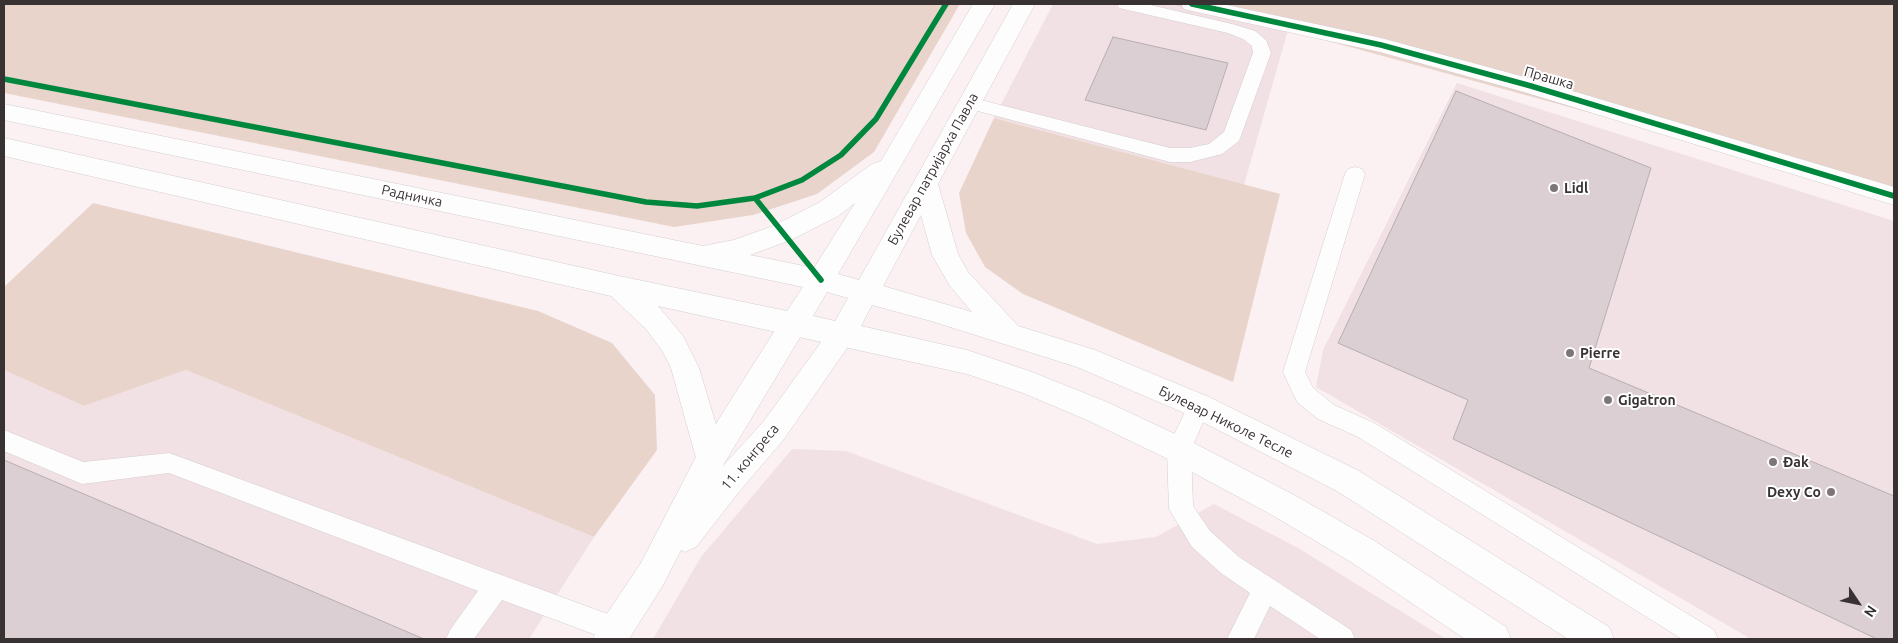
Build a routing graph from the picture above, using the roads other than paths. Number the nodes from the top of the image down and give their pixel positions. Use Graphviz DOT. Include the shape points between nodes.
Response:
graph roads {
  1 [pos="984,4"];
  2 [pos="1024,4"];
  3 [pos="1125,4"];
  4 [pos="1192,4"];
  5 [pos="1218,17"];
  6 [pos="969,103"];
  7 [pos="4,112"];
  8 [pos="4,148"];
  9 [pos="894,160"];
  10 [pos="1355,174"];
  11 [pos="925,183"];
  12 [pos="1894,196"];
  13 [pos="695,255"];
  14 [pos="821,280"];
  15 [pos="619,287"];
  16 [pos="866,291"];
  17 [pos="794,324"];
  18 [pos="1009,334"];
  19 [pos="842,335"];
  20 [pos="1199,406"];
  21 [pos="4,440"];
  22 [pos="1180,450"];
  23 [pos="711,458"];
  24 [pos="652,574"];
  25 [pos="496,586"];
  26 [pos="1265,589"];
  27 [pos="613,635"];
  28 [pos="460,639"];
  29 [pos="1240,639"];
  30 [pos="1342,639"];
  31 [pos="1494,639"];
  32 [pos="1597,639"];
  33 [pos="1705,639"];
  1 -- 9 [label="main road"];
  2 -- 6 [label="main road, Булевар патријарха Павла"];
  3 -- 5 [label="lane"];
  4 -- 5 [label="main road, Прашка"];
  5 -- 6 [label="lane" via="1249,35 1260,44 1262,53 1232,136 1215,149 1190,155 1170,155"];
  5 -- 12 [label="main road, Прашка" via="1381,45 1531,86"];
  6 -- 11 [label="main road, Булевар патријарха Павла"];
  7 -- 13 [label="main road, Радничка"];
  8 -- 15 [label="main road"];
  9 -- 13 [label="main road" via="829,209 782,233 736,250"];
  9 -- 14 [label="main road"];
  10 -- 33 [label="lane" via="1294,372 1305,395 1326,412 1366,430"];
  11 -- 16 [label="main road, Булевар патријарха Павла"];
  11 -- 18 [label="main road" via="945,255 959,279"];
  13 -- 14 [label="main road, Радничка"];
  14 -- 16 [label="main road, Булевар Николе Тесле"];
  14 -- 17 [label="main road"];
  15 -- 17 [label="main road"];
  15 -- 23 [label="main road" via="656,321 673,344 685,368"];
  16 -- 18 [label="main road, Булевар Николе Тесле"];
  16 -- 19 [label="main road, Булевар патријарха Павла"];
  17 -- 19 [label="main road"];
  17 -- 23 [label="main road, 11. конгреса"];
  18 -- 20 [label="main road, Булевар Николе Тесле" via="1085,358"];
  19 -- 22 [label="main road" via="967,362 1032,384 1097,410"];
  19 -- 24 [label="main road, 11. конгреса" via="774,430"];
  20 -- 22 [label="lane"];
  20 -- 32 [label="main road, Булевар Николе Тесле" via="1348,481"];
  21 -- 25 [label="lane" via="82,473 168,463"];
  22 -- 26 [label="lane" via="1180,509 1201,539 1230,565"];
  22 -- 31 [label="main road" via="1362,551"];
  23 -- 24 [label="main road, 11. конгреса"];
  24 -- 27 [label="main road, 11. конгреса"];
  25 -- 27 [label="lane"];
  25 -- 28 [label="lane"];
  26 -- 29 [label="lane"];
  26 -- 30 [label="lane"];
}
